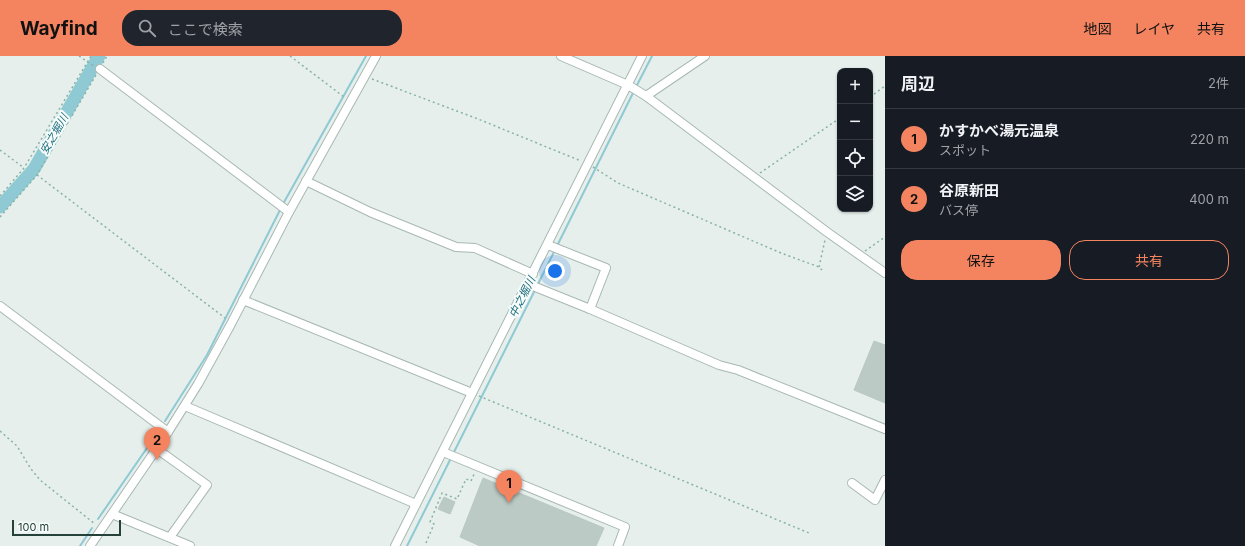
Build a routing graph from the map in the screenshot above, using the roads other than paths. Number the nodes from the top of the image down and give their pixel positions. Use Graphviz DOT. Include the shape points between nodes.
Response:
graph roads {
  1 [pos="376,56"];
  2 [pos="561,56"];
  3 [pos="642,56"];
  4 [pos="705,56"];
  5 [pos="100,69"];
  6 [pos="629,86"];
  7 [pos="643,94"];
  8 [pos="306,181"];
  9 [pos="287,211"];
  10 [pos="548,245"];
  11 [pos="885,273"];
  12 [pos="533,274"];
  13 [pos="528,284"];
  14 [pos="243,300"];
  15 [pos="0,306"];
  16 [pos="590,309"];
  17 [pos="472,393"];
  18 [pos="185,406"];
  19 [pos="885,429"];
  20 [pos="168,432"];
  21 [pos="157,449"];
  22 [pos="445,453"];
  23 [pos="885,480"];
  24 [pos="852,483"];
  25 [pos="416,504"];
  26 [pos="112,514"];
  27 [pos="170,538"];
  28 [pos="177,544"];
  29 [pos="90,546"];
  30 [pos="190,546"];
  31 [pos="395,546"];
  32 [pos="618,546"];
  1 -- 8 [label="street"];
  2 -- 6 [label="street"];
  3 -- 6 [label="street"];
  4 -- 7 [label="street"];
  5 -- 9 [label="street"];
  6 -- 7 [label="street"];
  6 -- 10 [label="street"];
  7 -- 11 [label="street"];
  8 -- 9 [label="street"];
  8 -- 12 [label="street" via="370,212 456,247 475,248"];
  9 -- 14 [label="street"];
  10 -- 12 [label="street"];
  10 -- 16 [label="street" via="606,268"];
  12 -- 13 [label="street"];
  13 -- 16 [label="street"];
  13 -- 17 [label="street"];
  14 -- 17 [label="street"];
  14 -- 18 [label="street"];
  15 -- 20 [label="street"];
  16 -- 19 [label="street" via="719,365 738,370"];
  17 -- 22 [label="street"];
  18 -- 20 [label="street"];
  18 -- 25 [label="street"];
  20 -- 21 [label="street"];
  21 -- 26 [label="street"];
  21 -- 27 [label="street" via="207,485"];
  22 -- 25 [label="street"];
  22 -- 32 [label="street" via="625,527"];
  23 -- 24 [label="street" via="875,500"];
  25 -- 31 [label="street"];
  26 -- 27 [label="street"];
  26 -- 29 [label="street"];
  27 -- 28 [label="street"];
  28 -- 30 [label="street"];
}
